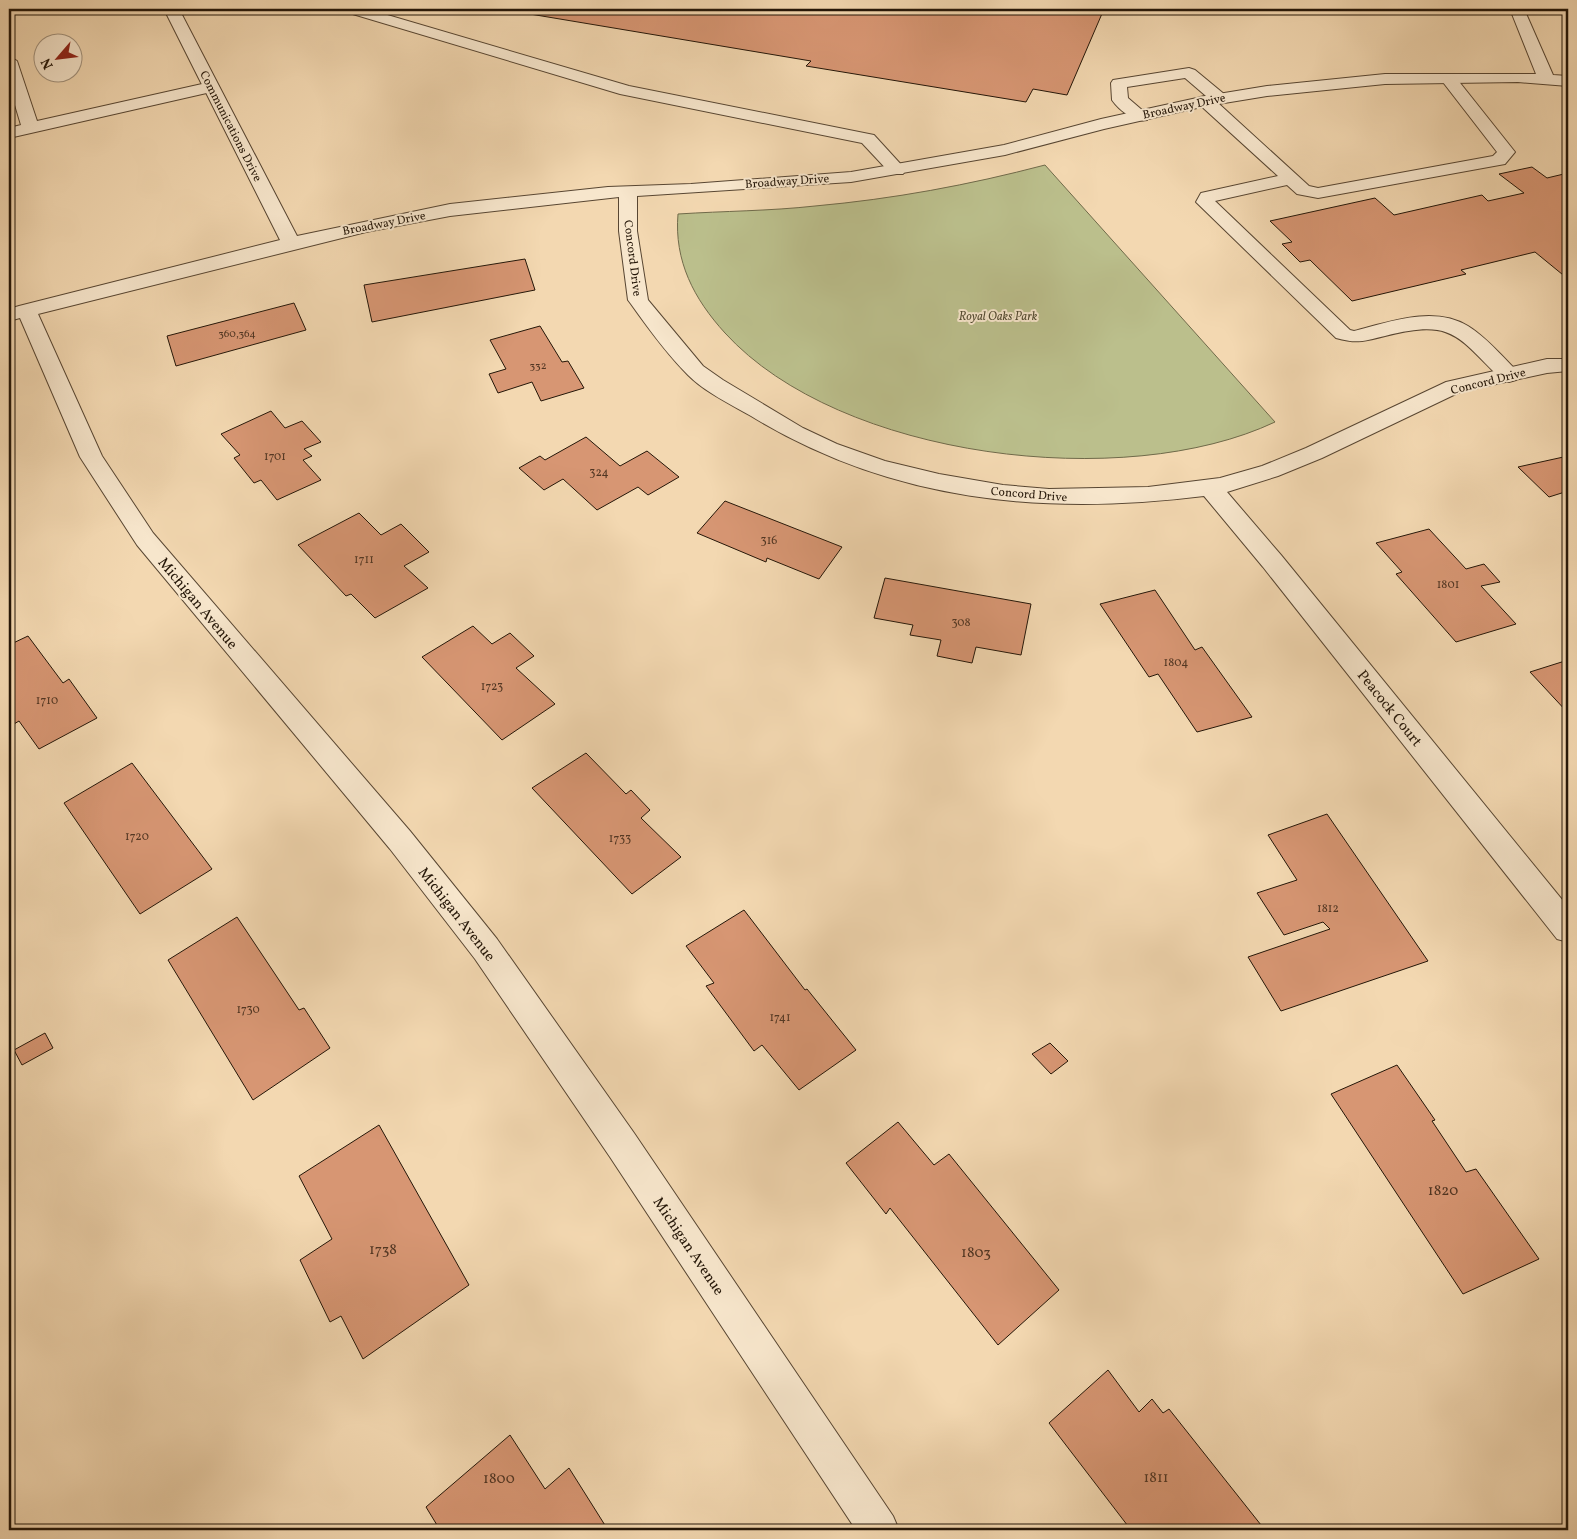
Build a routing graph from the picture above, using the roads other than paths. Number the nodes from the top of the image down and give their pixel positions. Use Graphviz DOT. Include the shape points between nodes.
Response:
graph roads {
  1 [pos="171,9"];
  2 [pos="351,9"];
  3 [pos="1517,9"];
  4 [pos="9,61"];
  5 [pos="1447,77"];
  6 [pos="1546,78"];
  7 [pos="1568,81"];
  8 [pos="211,87"];
  9 [pos="1212,100"];
  10 [pos="1141,116"];
  11 [pos="31,128"];
  12 [pos="9,133"];
  13 [pos="897,170"];
  14 [pos="1291,179"];
  15 [pos="628,191"];
  16 [pos="291,243"];
  17 [pos="18,312"];
  18 [pos="1568,364"];
  19 [pos="1508,375"];
  20 [pos="1210,488"];
  21 [pos="1568,929"];
  22 [pos="880,1530"];
  1 -- 8 [label="street, Communications Drive"];
  2 -- 13 [label="street" via="626,90 868,139"];
  3 -- 6 [label="street"];
  4 -- 11 [label="street"];
  5 -- 6 [label="street, Broadway Drive"];
  5 -- 9 [label="street, Broadway Drive" via="1385,78"];
  5 -- 14 [label="street" via="1506,152 1499,160 1318,193 1303,190"];
  6 -- 7 [label="street, Broadway Drive"];
  8 -- 11 [label="street"];
  8 -- 16 [label="street, Communications Drive"];
  9 -- 10 [label="street, Broadway Drive"];
  9 -- 10 [label="street" via="1189,72 1119,83 1120,100"];
  9 -- 14 [label="street"];
  10 -- 13 [label="street, Broadway Drive" via="1006,150"];
  11 -- 12 [label="street"];
  13 -- 15 [label="street, Broadway Drive" via="841,178"];
  14 -- 19 [label="street" via="1206,197 1205,202 1343,334 1354,337 1432,321 1447,324 1459,329"];
  15 -- 16 [label="street, Broadway Drive" via="450,210"];
  15 -- 20 [label="street, Concord Drive" via="628,231 638,300 696,370 714,385 795,433 879,467 1003,493 1094,498"];
  16 -- 17 [label="street, Broadway Drive"];
  17 -- 22 [label="street, Michigan Avenue" via="91,457 145,539 400,840 486,949 622,1144"];
  18 -- 19 [label="street, Concord Drive"];
  19 -- 20 [label="street, Concord Drive" via="1454,387 1270,471"];
  20 -- 21 [label="street, Peacock Court"];
}
